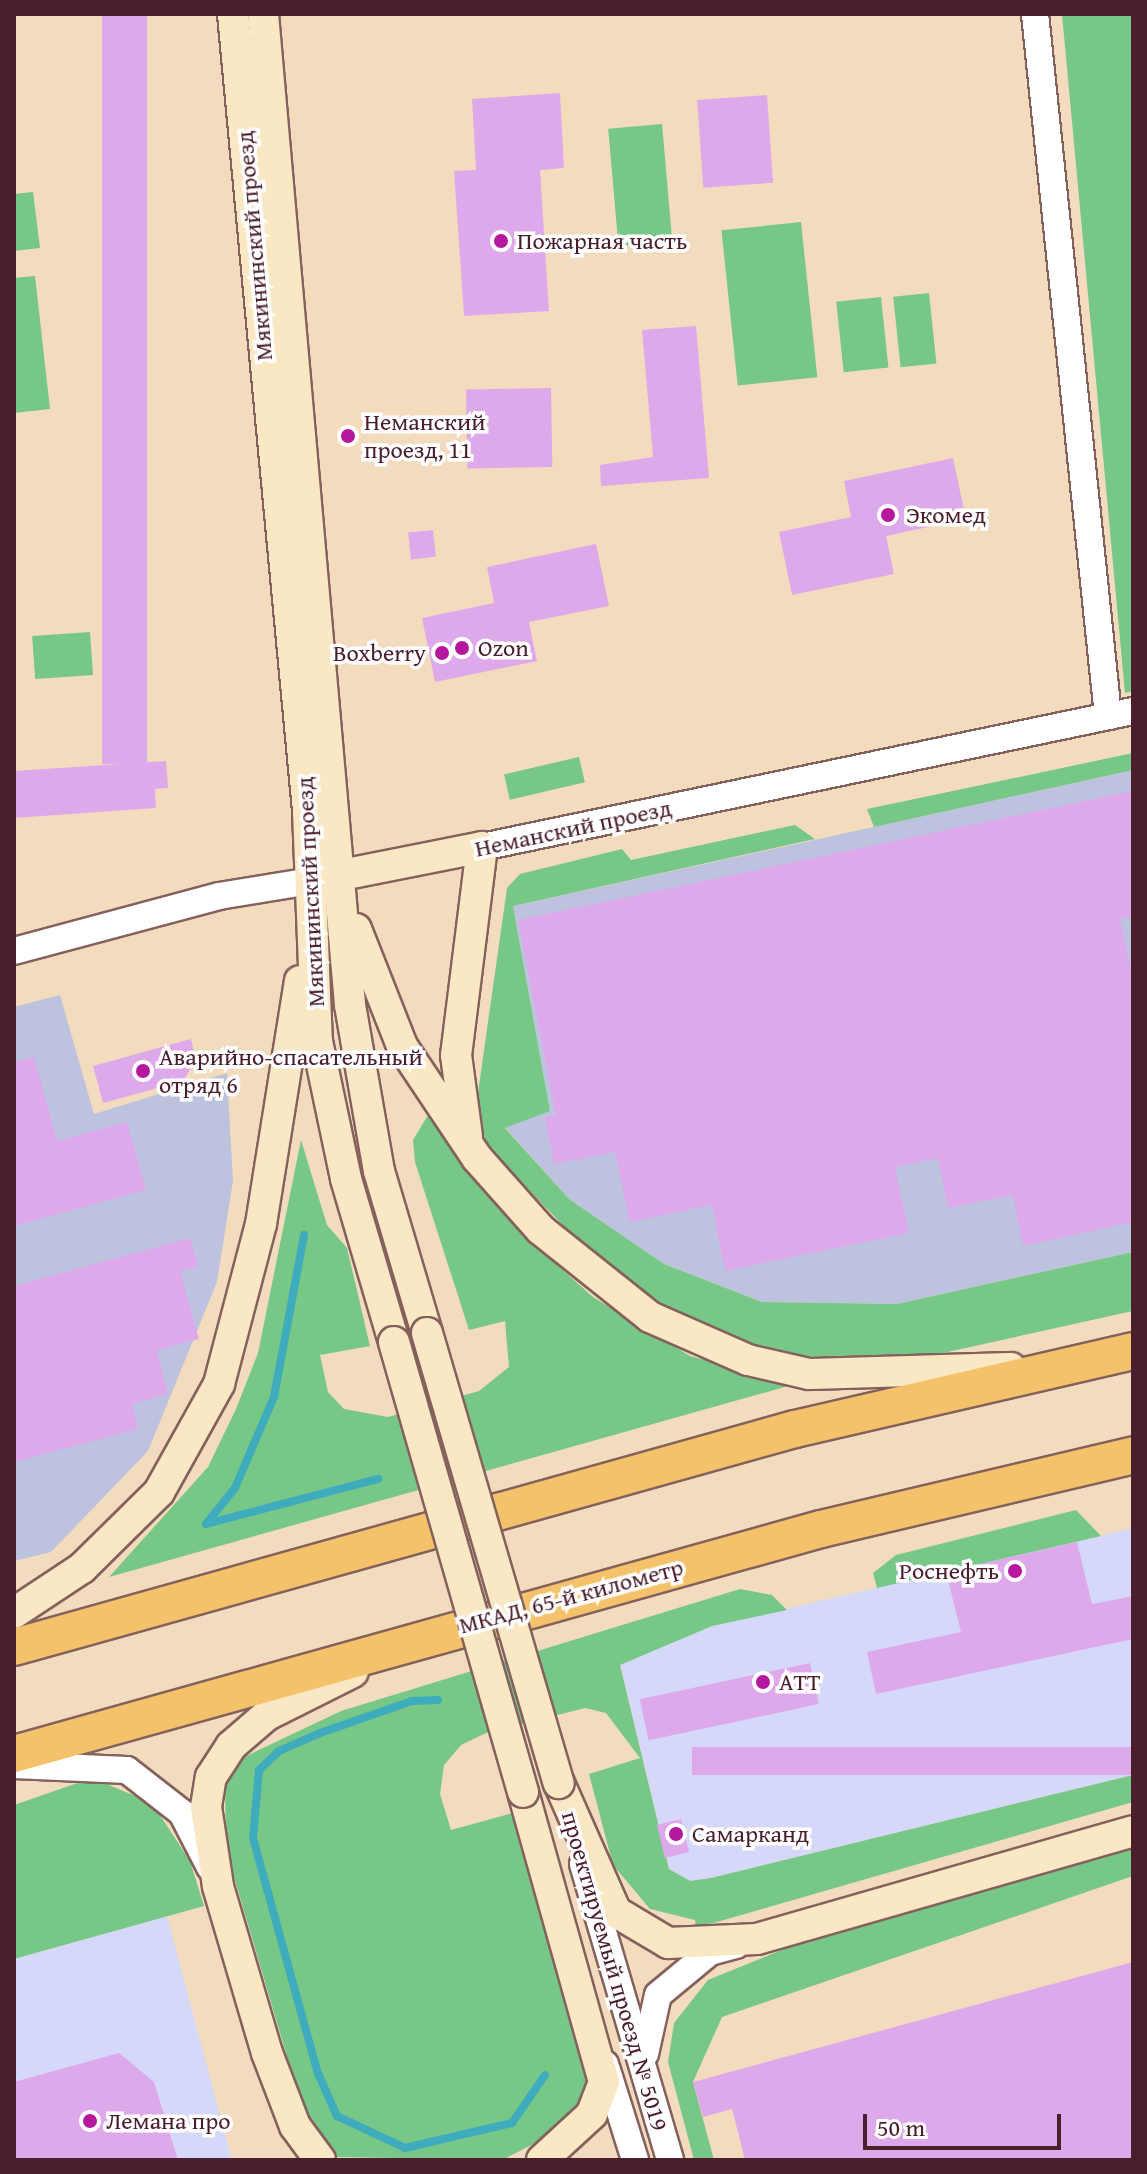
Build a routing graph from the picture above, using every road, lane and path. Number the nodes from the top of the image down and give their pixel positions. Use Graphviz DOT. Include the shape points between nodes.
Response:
graph roads {
  1 [pos="233,14"];
  2 [pos="263,14"];
  3 [pos="1035,14"];
  4 [pos="1120,714"];
  5 [pos="482,847"];
  6 [pos="326,878"];
  7 [pos="309,923"];
  8 [pos="14,951"];
  9 [pos="317,1041"];
  10 [pos="287,1069"];
  11 [pos="362,1085"];
  12 [pos="477,1158"];
  13 [pos="1133,1351"];
  14 [pos="1068,1365"];
  15 [pos="1133,1455"];
  16 [pos="1133,1470"];
  17 [pos="1047,1476"];
  18 [pos="14,1613"];
  19 [pos="453,1628"];
  20 [pos="14,1647"];
  21 [pos="14,1754"];
  22 [pos="14,1765"];
  23 [pos="559,1783"];
  24 [pos="523,1792"];
  25 [pos="1133,1831"];
  26 [pos="218,1886"];
  27 [pos="757,1939"];
  28 [pos="597,2038"];
  29 [pos="651,2094"];
  30 [pos="320,2160"];
  31 [pos="542,2160"];
  32 [pos="635,2160"];
  33 [pos="670,2160"];
  1 -- 6 [label="main road, Мякининский проезд"];
  2 -- 6 [label="main road, Мякининский проезд"];
  3 -- 4 [label="street"];
  4 -- 5 [label="street, Неманский проезд"];
  5 -- 6 [label="main road, Неманский проезд"];
  5 -- 12 [label="main road" via="456,1083 461,1121"];
  6 -- 7 [label="main road, Мякининский проезд"];
  6 -- 8 [label="street, Неманский проезд" via="219,896"];
  6 -- 11 [label="main road, Мякининский проезд"];
  6 -- 12 [label="main road" via="402,1046"];
  7 -- 9 [label="main road, Мякининский проезд"];
  7 -- 10 [label="main road"];
  9 -- 10 [label="main road" via="301,1049"];
  9 -- 11 [label="main road" via="343,1044"];
  9 -- 24 [label="main road, Мякининский проезд, bridge" via="346,1179"];
  10 -- 18 [label="main road" via="239,1322 195,1436 122,1531"];
  11 -- 23 [label="main road, Мякининский проезд, bridge" via="427,1333"];
  12 -- 14 [label="main road" via="603,1284 650,1317 748,1360 809,1374 876,1376"];
  13 -- 14 [label="highway"];
  14 -- 20 [label="highway" via="780,1433"];
  15 -- 17 [label="highway, МКАД, 65-й километр"];
  16 -- 17 [label="main road"];
  17 -- 19 [label="highway, МКАД, 65-й километр"];
  19 -- 21 [label="highway, МКАД, 65-й километр"];
  19 -- 26 [label="main road" via="319,1687 231,1746 211,1777 206,1807"];
  22 -- 26 [label="street" via="127,1770 158,1788 182,1813"];
  23 -- 27 [label="main road, Мякининский проезд" via="596,1879 639,1931 668,1943"];
  23 -- 29 [label="street, проектируемый проезд № 5019"];
  24 -- 28 [label="main road, проектируемый проезд № 5019"];
  25 -- 27 [label="main road, Мякининский проезд"];
  26 -- 30 [label="main road" via="282,2097"];
  27 -- 29 [label="street" via="710,1952 658,1995 644,2050"];
  28 -- 31 [label="main road" via="604,2082 592,2114"];
  28 -- 32 [label="street, проектируемый проезд № 5019"];
  29 -- 33 [label="street, проектируемый проезд № 5019"];
}
